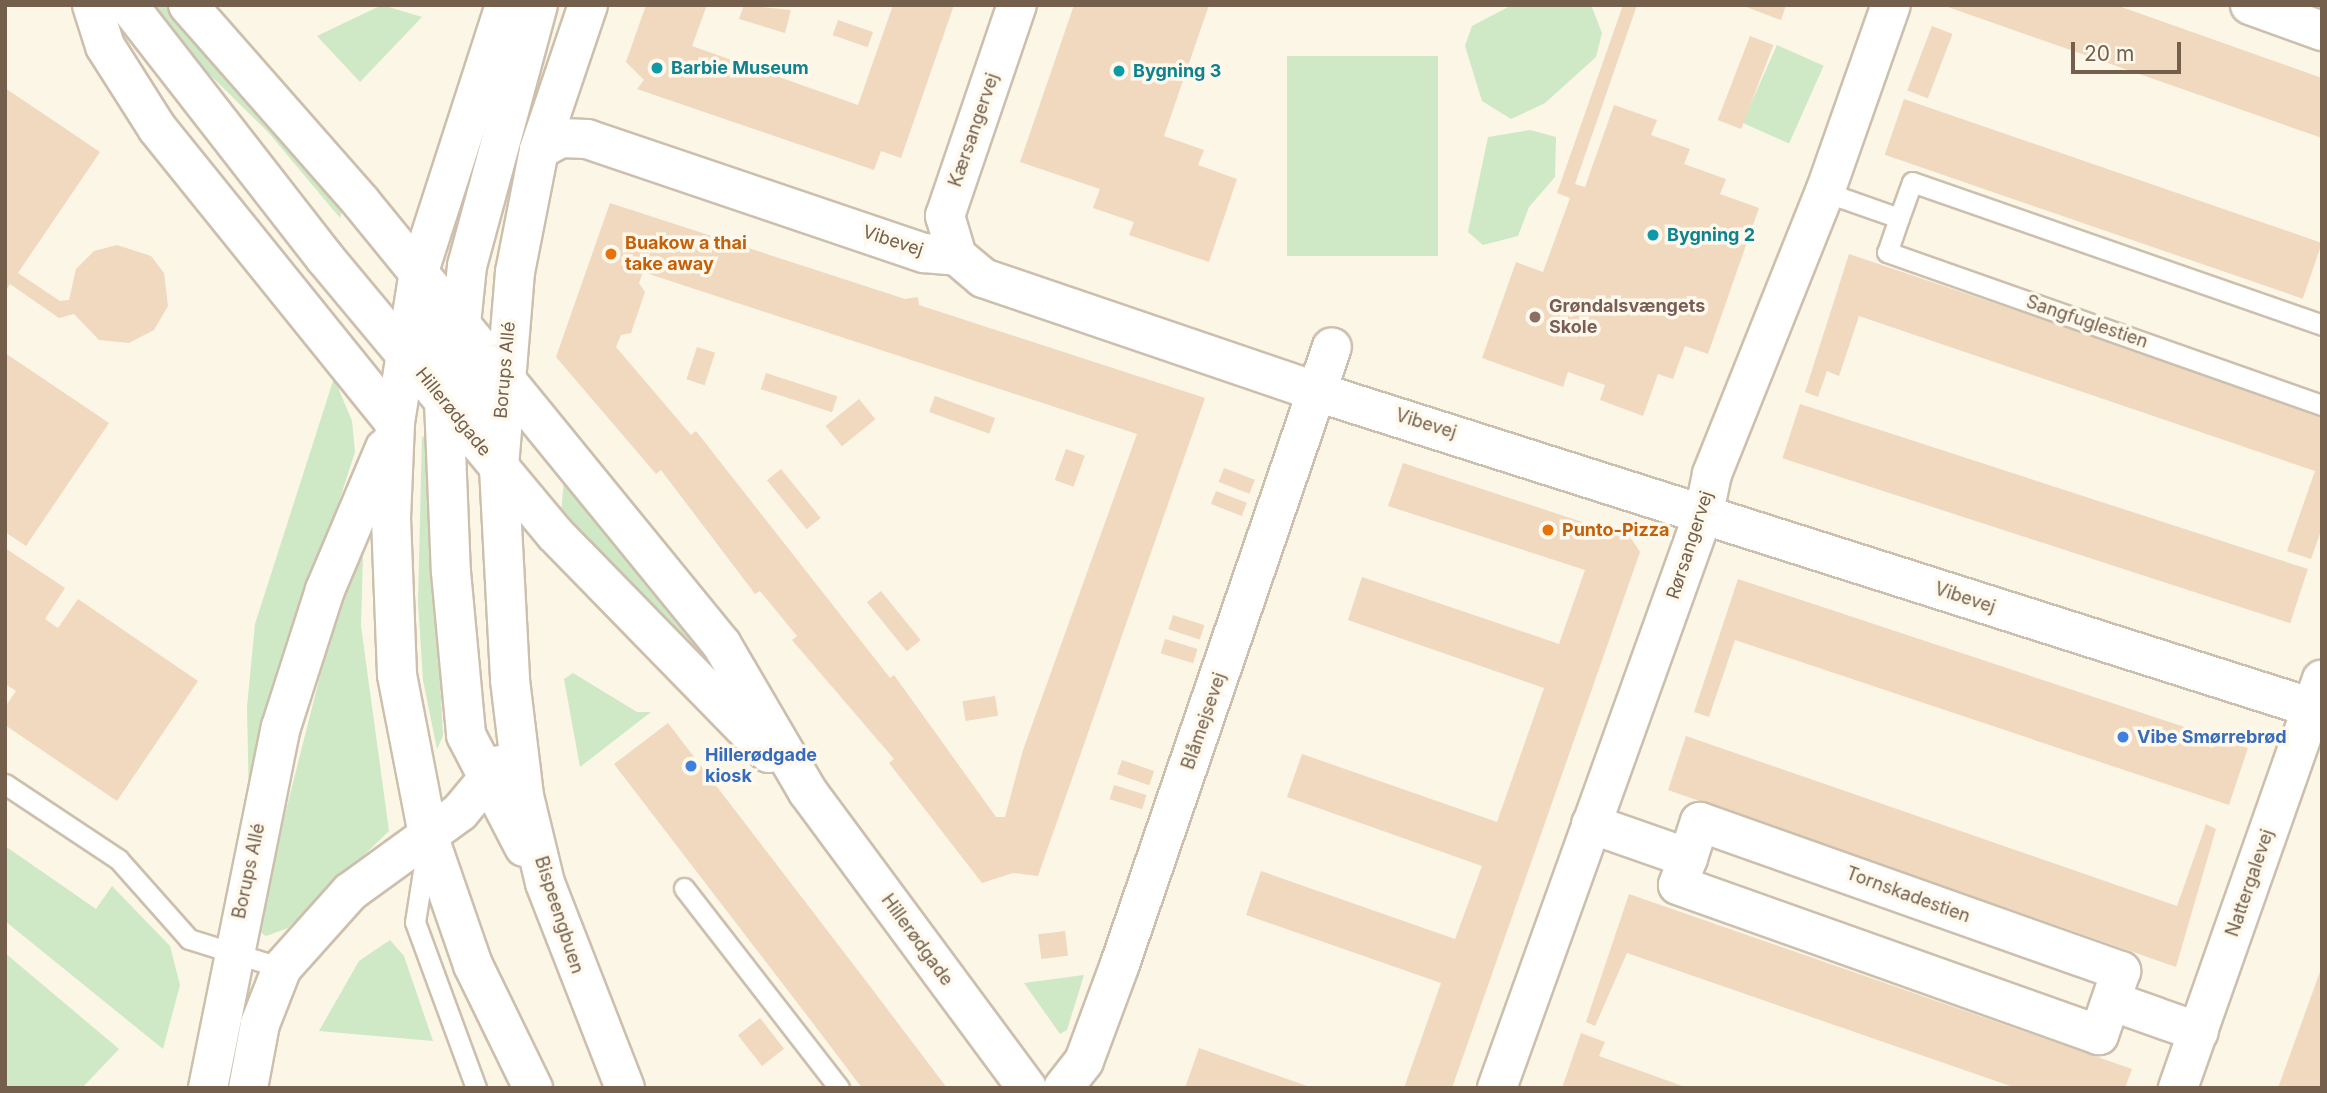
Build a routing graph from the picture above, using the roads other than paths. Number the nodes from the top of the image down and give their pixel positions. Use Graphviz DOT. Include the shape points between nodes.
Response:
graph roads {
  1 [pos="92,5"];
  2 [pos="128,5"];
  3 [pos="188,5"];
  4 [pos="505,5"];
  5 [pos="538,5"];
  6 [pos="588,5"];
  7 [pos="1017,5"];
  8 [pos="1891,5"];
  9 [pos="2250,5"];
  10 [pos="2322,31"];
  11 [pos="539,150"];
  12 [pos="1825,192"];
  13 [pos="1899,218"];
  14 [pos="957,256"];
  15 [pos="419,271"];
  16 [pos="461,324"];
  17 [pos="2322,325"];
  18 [pos="1332,347"];
  19 [pos="404,352"];
  20 [pos="502,372"];
  21 [pos="1317,392"];
  22 [pos="444,401"];
  23 [pos="2322,405"];
  24 [pos="395,424"];
  25 [pos="499,468"];
  26 [pos="1704,512"];
  27 [pos="2318,699"];
  28 [pos="515,735"];
  29 [pos="5,784"];
  30 [pos="488,785"];
  31 [pos="808,792"];
  32 [pos="1591,824"];
  33 [pos="428,835"];
  34 [pos="1688,858"];
  35 [pos="545,881"];
  36 [pos="684,888"];
  37 [pos="232,950"];
  38 [pos="282,968"];
  39 [pos="2111,1001"];
  40 [pos="2199,1032"];
  41 [pos="208,1088"];
  42 [pos="248,1088"];
  43 [pos="476,1088"];
  44 [pos="533,1088"];
  45 [pos="625,1088"];
  46 [pos="839,1088"];
  47 [pos="1027,1088"];
  48 [pos="1063,1088"];
  49 [pos="1497,1088"];
  50 [pos="2178,1088"];
  1 -- 24 [label="street" via="105,46 157,128"];
  2 -- 19 [label="street, Hillerødgade"];
  3 -- 15 [label="street, Hillerødgade"];
  4 -- 15 [label="street, Borups Allé"];
  5 -- 16 [label="street" via="467,266"];
  6 -- 11 [label="street, Borups Allé"];
  7 -- 14 [label="street, Kærsangervej" via="945,216"];
  8 -- 12 [label="street, Rørsangervej"];
  9 -- 10 [label="street"];
  11 -- 14 [label="street, Vibevej" via="561,138 587,139 924,253"];
  11 -- 20 [label="street, Borups Allé"];
  12 -- 13 [label="lane"];
  12 -- 26 [label="street, Rørsangervej" via="1713,474"];
  13 -- 17 [label="lane, Sangfuglestien" via="1912,182"];
  13 -- 23 [label="lane, Sangfuglestien" via="1887,252"];
  14 -- 21 [label="street, Vibevej" via="983,278"];
  15 -- 16 [label="street, Hillerødgade"];
  15 -- 19 [label="street, Borups Allé"];
  15 -- 22 [label="street"];
  16 -- 20 [label="street, Hillerødgade"];
  16 -- 25 [label="street" via="467,370"];
  18 -- 21 [label="street, Blåmejsevej"];
  19 -- 22 [label="street, Hillerødgade"];
  19 -- 24 [label="street, Borups Allé"];
  20 -- 25 [label="street, Borups Allé"];
  20 -- 31 [label="street, Hillerødgade" via="722,645"];
  21 -- 26 [label="street, Vibevej"];
  21 -- 48 [label="street, Blåmejsevej" via="1120,964 1084,1061"];
  22 -- 25 [label="street, Hillerødgade"];
  22 -- 30 [label="street" via="450,572 466,736"];
  24 -- 33 [label="street, Borups Allé" via="391,518 397,675"];
  24 -- 37 [label="street, Borups Allé" via="325,590 281,727"];
  25 -- 28 [label="street, Borups Allé"];
  25 -- 31 [label="street, Hillerødgade" via="654,640"];
  26 -- 27 [label="street, Vibevej"];
  26 -- 32 [label="street, Rørsangervej"];
  27 -- 40 [label="street, Nattergalevej"];
  28 -- 30 [label="street"];
  28 -- 35 [label="street, Bispeengbuen"];
  29 -- 37 [label="lane" via="118,859 190,940"];
  30 -- 33 [label="street"];
  30 -- 35 [label="street"];
  31 -- 47 [label="street, Hillerødgade"];
  32 -- 34 [label="street"];
  32 -- 49 [label="street, Rørsangervej"];
  33 -- 38 [label="street" via="350,892"];
  33 -- 43 [label="lane" via="415,922"];
  33 -- 44 [label="street" via="473,965"];
  34 -- 39 [label="street, Tornskadestien" via="1678,885 2099,1035"];
  34 -- 39 [label="street, Tornskadestien" via="1700,822 2122,971"];
  35 -- 45 [label="street, Bispeengbuen"];
  36 -- 46 [label="lane"];
  37 -- 38 [label="lane"];
  37 -- 41 [label="street, Borups Allé"];
  38 -- 42 [label="street" via="260,1024"];
  39 -- 40 [label="street"];
  40 -- 50 [label="street, Nattergalevej"];
}
